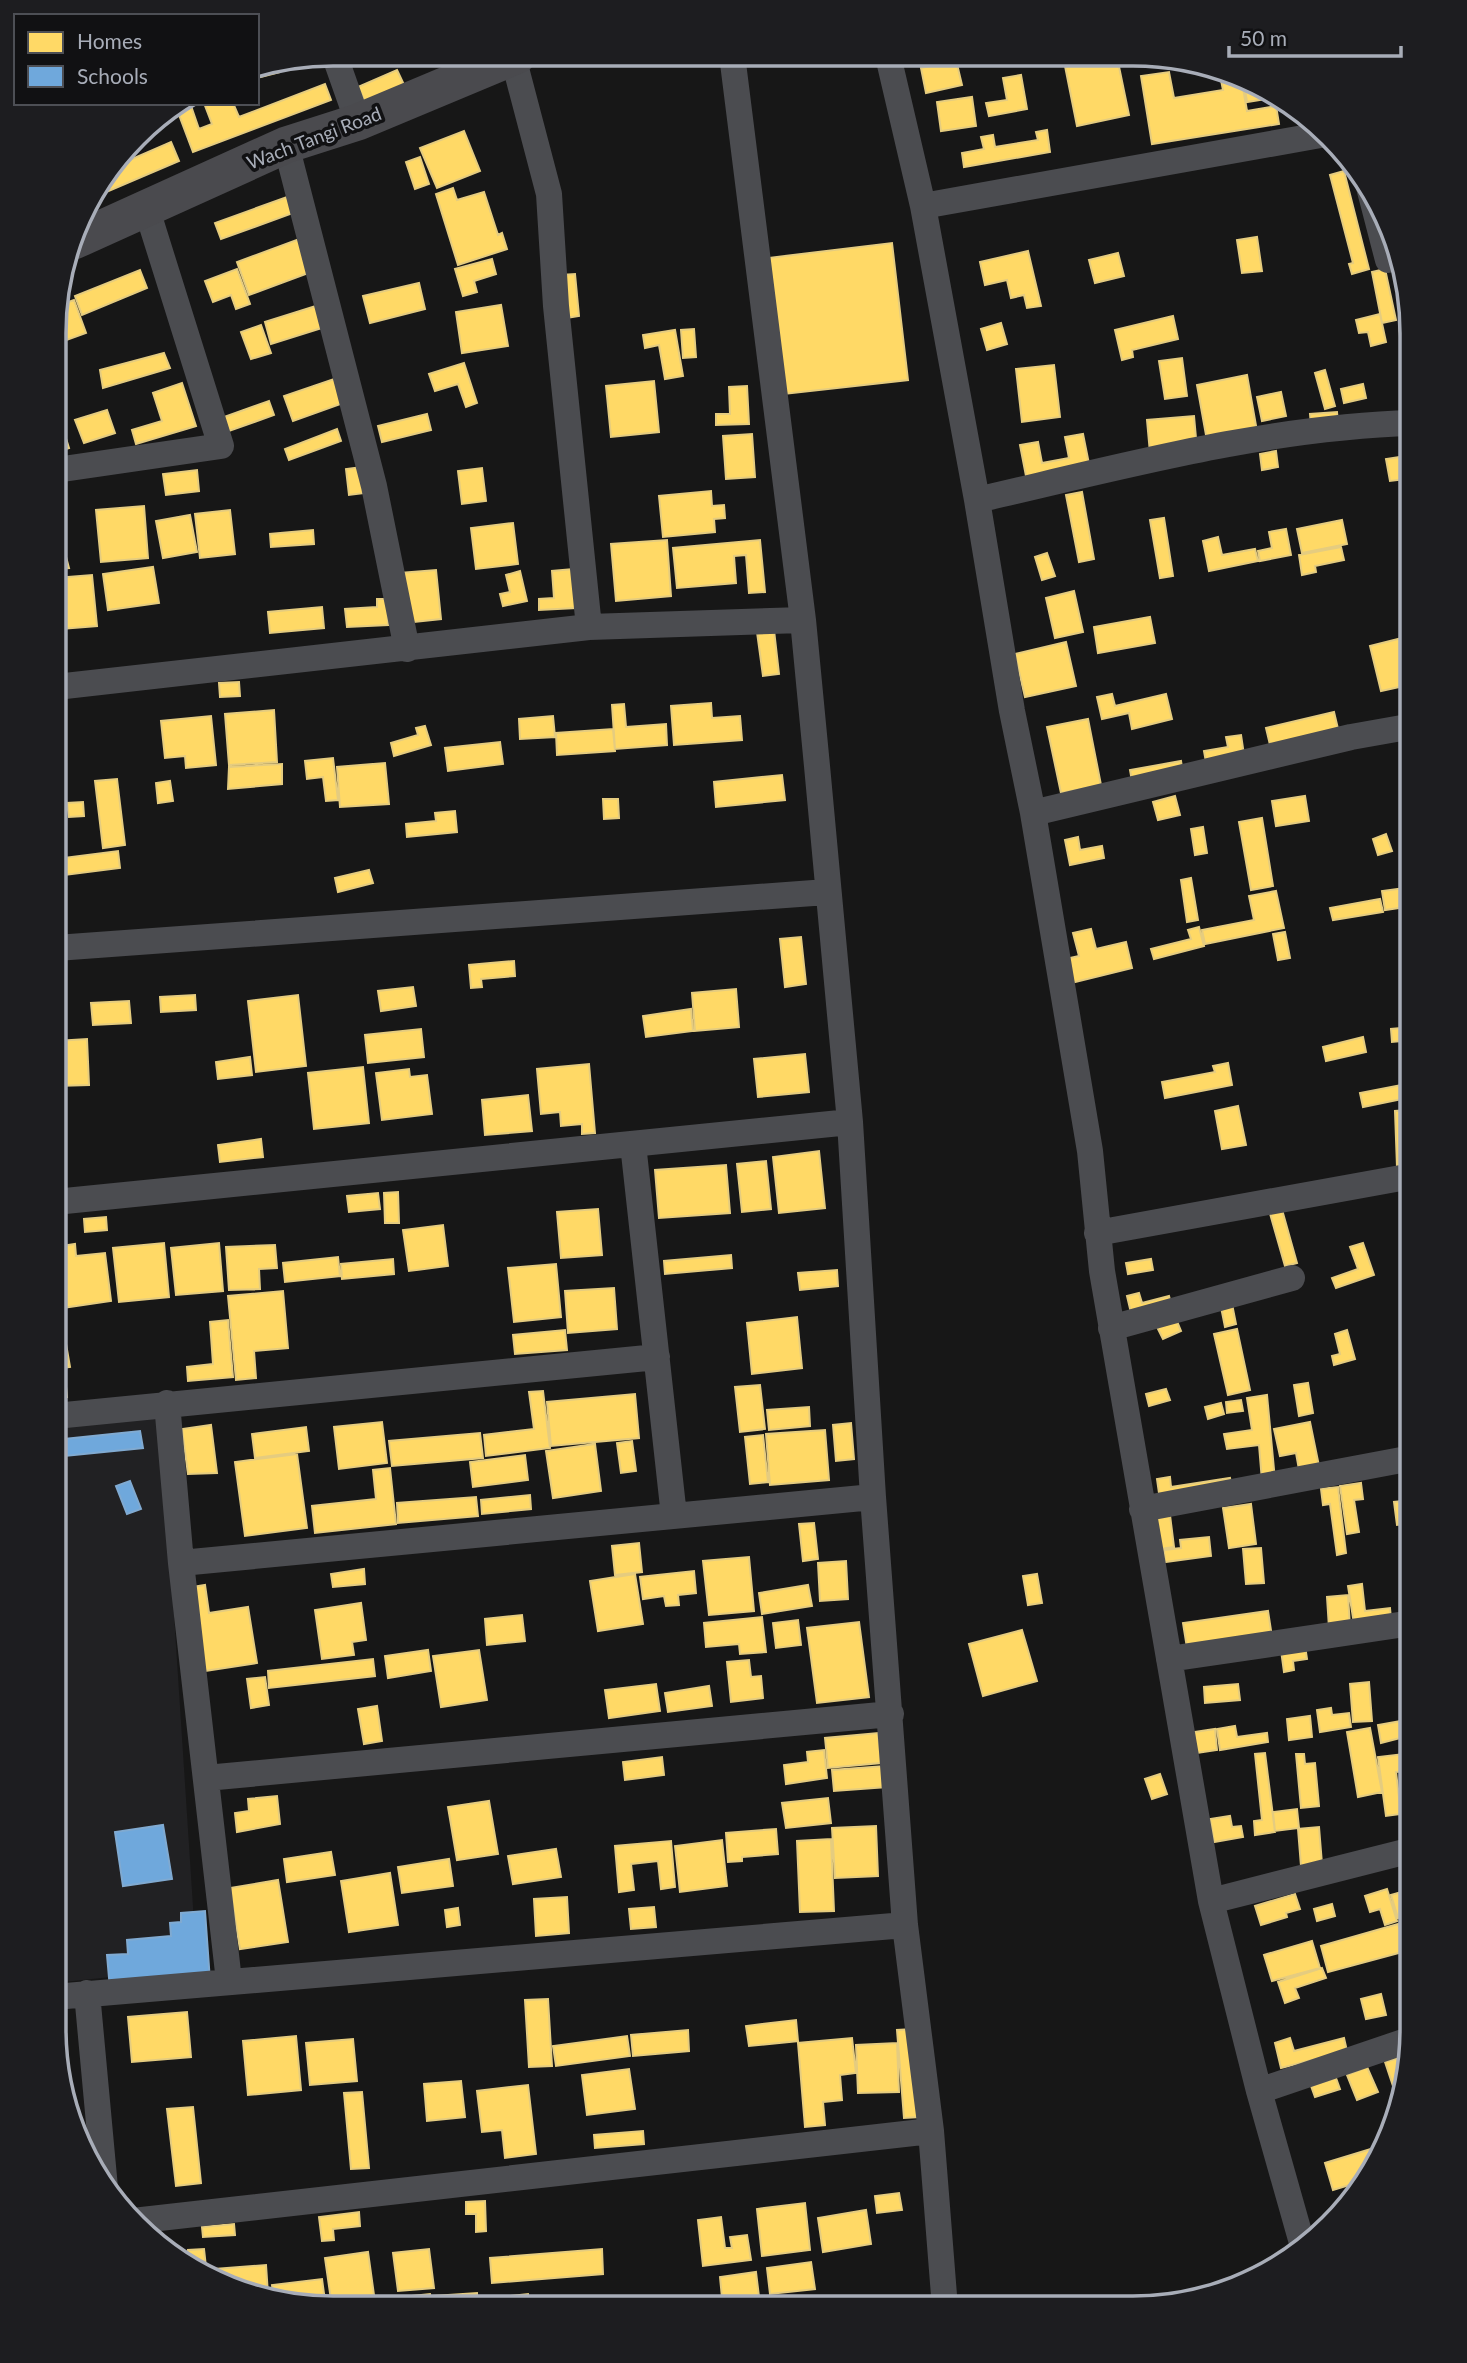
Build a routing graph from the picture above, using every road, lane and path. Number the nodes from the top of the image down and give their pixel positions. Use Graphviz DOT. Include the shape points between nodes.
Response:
graph roads {
  1 [pos="338,66"];
  2 [pos="491,66"];
  3 [pos="517,66"];
  4 [pos="733,66"];
  5 [pos="890,66"];
  6 [pos="358,122"];
  7 [pos="1314,137"];
  8 [pos="286,145"];
  9 [pos="923,206"];
  10 [pos="147,210"];
  11 [pos="85,236"];
  12 [pos="1382,236"];
  13 [pos="1388,260"];
  14 [pos="1400,423"];
  15 [pos="66,469"];
  16 [pos="977,500"];
  17 [pos="803,620"];
  18 [pos="590,627"];
  19 [pos="407,649"];
  20 [pos="66,686"];
  21 [pos="1400,728"];
  22 [pos="1033,813"];
  23 [pos="827,892"];
  24 [pos="66,947"];
  25 [pos="850,1122"];
  26 [pos="633,1144"];
  27 [pos="1400,1178"];
  28 [pos="66,1201"];
  29 [pos="1097,1233"];
  30 [pos="1292,1278"];
  31 [pos="1111,1328"];
  32 [pos="657,1357"];
  33 [pos="167,1403"];
  34 [pos="66,1415"];
  35 [pos="1400,1460"];
  36 [pos="873,1497"];
  37 [pos="1142,1509"];
  38 [pos="674,1516"];
  39 [pos="181,1563"];
  40 [pos="1400,1625"];
  41 [pos="1169,1659"];
  42 [pos="891,1714"];
  43 [pos="206,1778"];
  44 [pos="1400,1853"];
  45 [pos="1211,1901"];
  46 [pos="905,1925"];
  47 [pos="229,1981"];
  48 [pos="87,1993"];
  49 [pos="66,1996"];
  50 [pos="1400,2043"];
  51 [pos="1259,2091"];
  52 [pos="931,2131"];
  53 [pos="103,2164"];
  54 [pos="146,2219"];
  55 [pos="1300,2237"];
  56 [pos="944,2296"];
  1 -- 6 [label="street"];
  2 -- 6 [label="main road, Wach Tangi Road"];
  3 -- 18 [label="street" via="549,194 556,306"];
  4 -- 17 [label="street"];
  5 -- 9 [label="street"];
  6 -- 8 [label="main road, Wach Tangi Road"];
  7 -- 9 [label="street"];
  8 -- 10 [label="main road, Wach Tangi Road"];
  8 -- 19 [label="street" via="374,486"];
  9 -- 16 [label="street"];
  10 -- 11 [label="main road, Wach Tangi Road"];
  10 -- 15 [label="street" via="221,446"];
  12 -- 13 [label="street"];
  14 -- 16 [label="street" via="1250,441"];
  16 -- 22 [label="street"];
  17 -- 18 [label="street"];
  17 -- 23 [label="street"];
  18 -- 19 [label="street"];
  19 -- 20 [label="street"];
  21 -- 22 [label="street"];
  22 -- 29 [label="street" via="1090,1151"];
  23 -- 24 [label="street"];
  23 -- 25 [label="street"];
  25 -- 26 [label="street"];
  25 -- 36 [label="street"];
  26 -- 28 [label="street"];
  26 -- 32 [label="street"];
  27 -- 29 [label="street"];
  29 -- 31 [label="street"];
  30 -- 31 [label="street"];
  31 -- 37 [label="street"];
  32 -- 33 [label="street"];
  32 -- 38 [label="street"];
  33 -- 34 [label="street"];
  33 -- 39 [label="street"];
  35 -- 37 [label="street"];
  36 -- 38 [label="street"];
  36 -- 42 [label="street"];
  37 -- 41 [label="street"];
  38 -- 39 [label="street"];
  39 -- 43 [label="street"];
  40 -- 41 [label="street"];
  41 -- 45 [label="street"];
  42 -- 43 [label="street"];
  42 -- 46 [label="street"];
  43 -- 47 [label="street"];
  44 -- 45 [label="street"];
  45 -- 51 [label="street"];
  46 -- 47 [label="street"];
  46 -- 52 [label="street"];
  47 -- 48 [label="street"];
  48 -- 49 [label="street"];
  48 -- 53 [label="street"];
  50 -- 51 [label="street"];
  51 -- 55 [label="street"];
  52 -- 54 [label="street"];
  52 -- 56 [label="street"];
}
